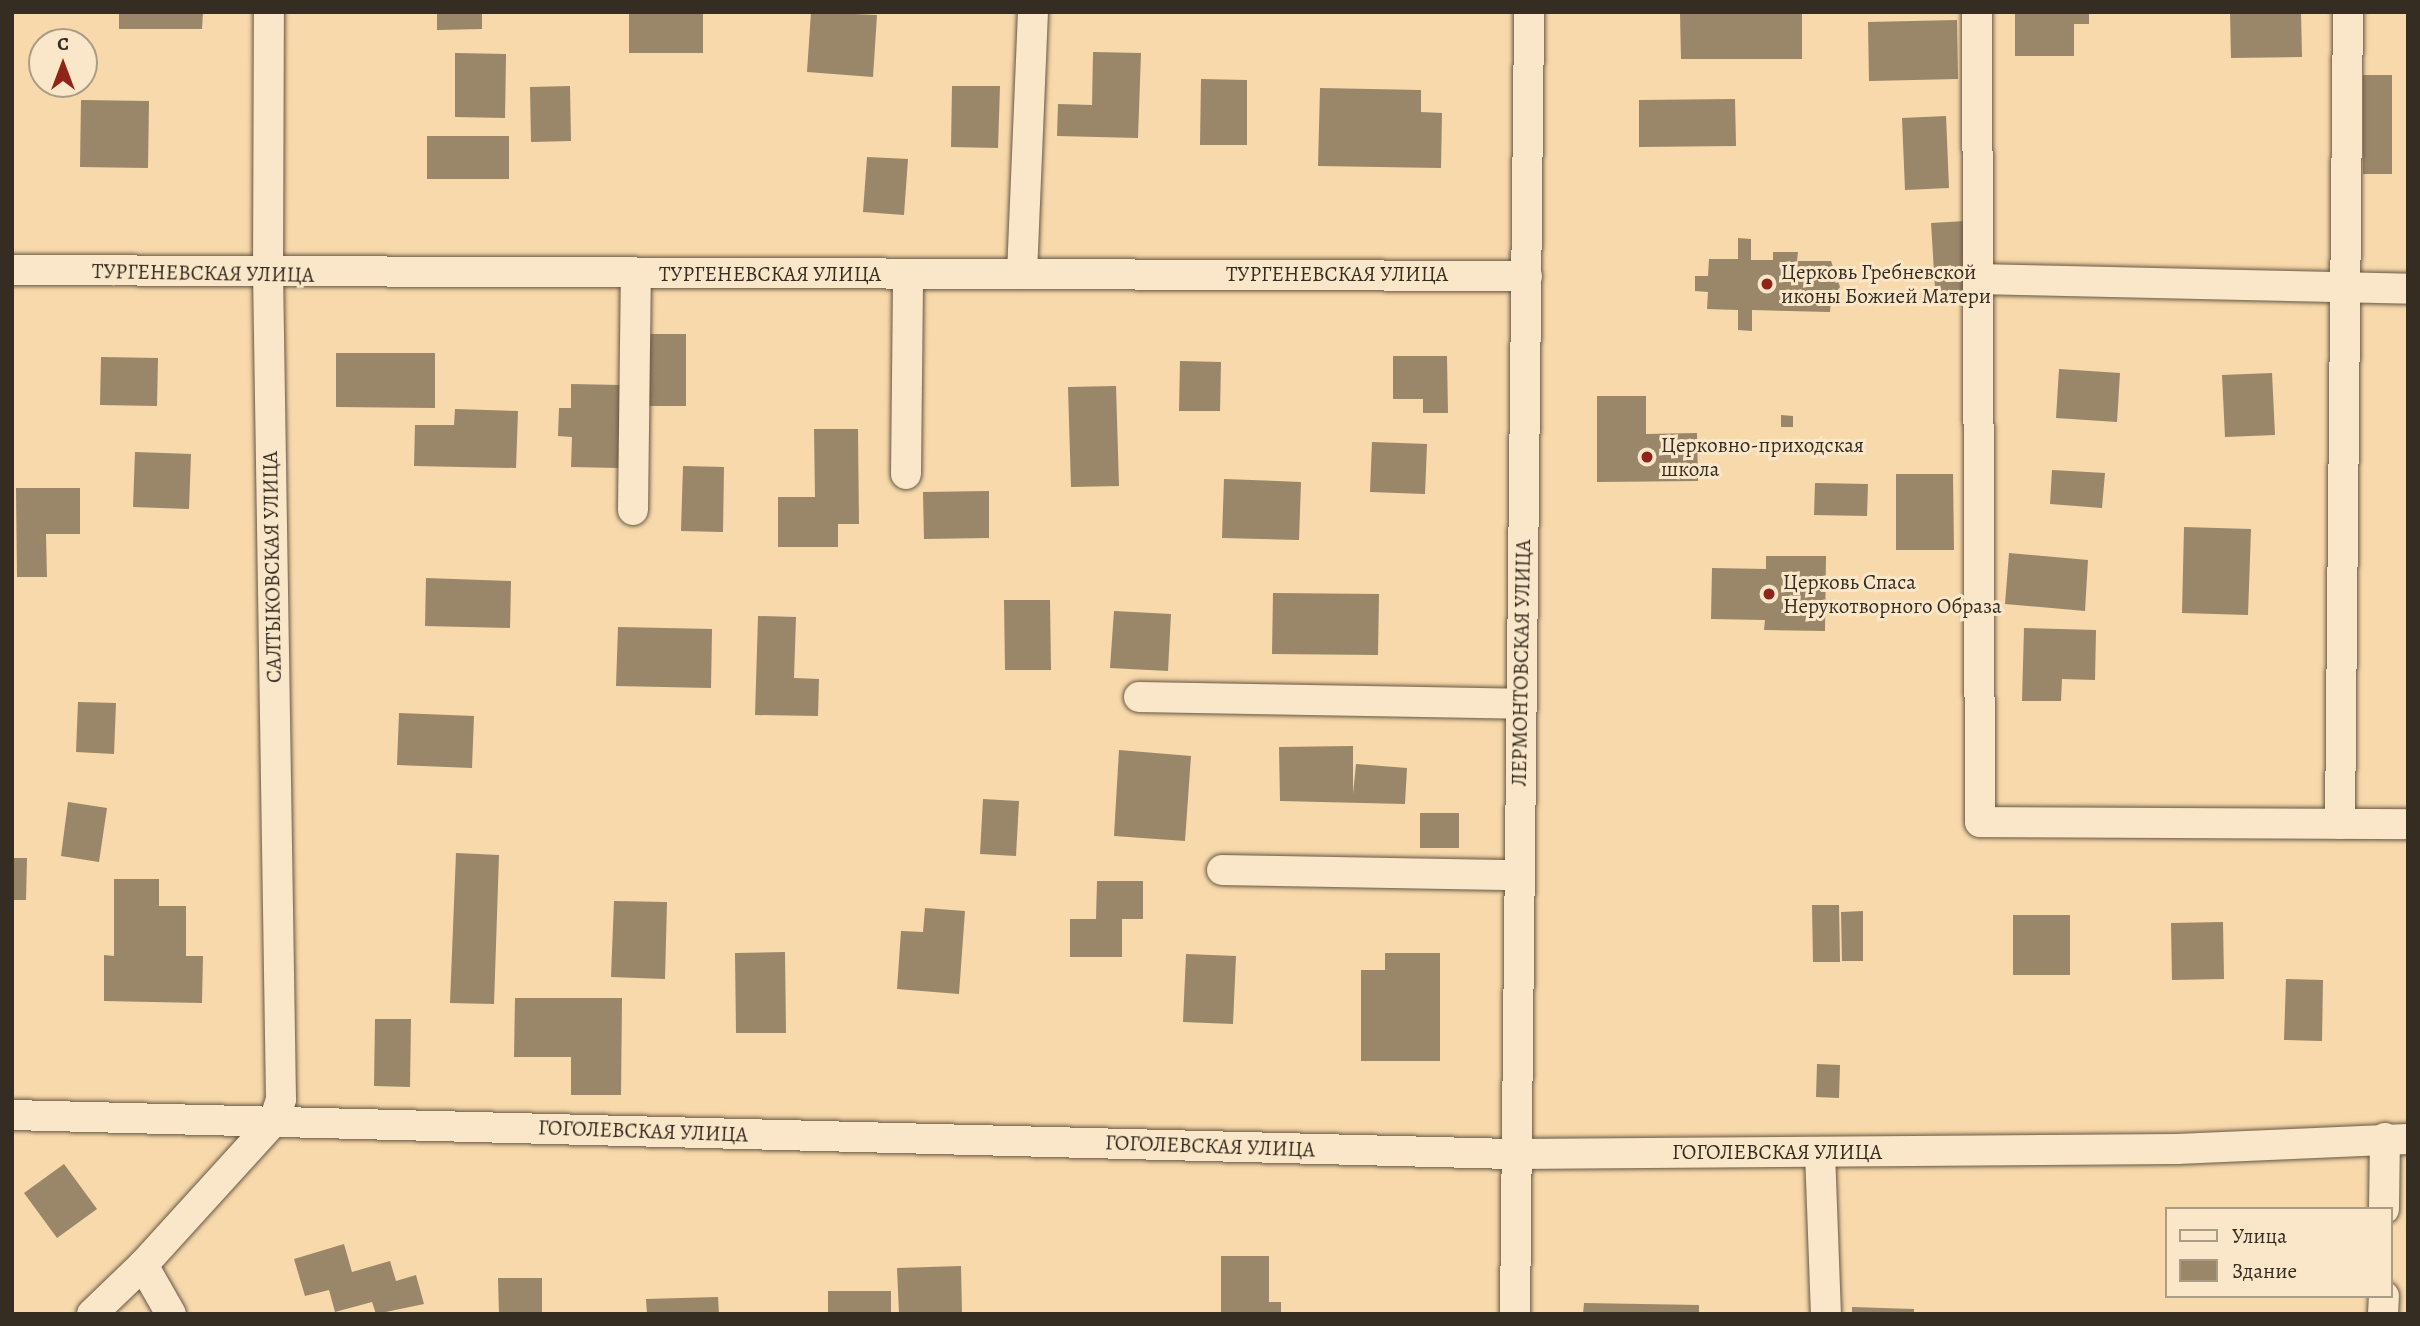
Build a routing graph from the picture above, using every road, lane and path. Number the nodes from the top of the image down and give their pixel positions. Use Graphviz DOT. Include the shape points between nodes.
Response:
graph roads {
  1 [pos="269,12"];
  2 [pos="1033,12"];
  3 [pos="1529,12"];
  4 [pos="1977,12"];
  5 [pos="2348,12"];
  6 [pos="12,270"];
  7 [pos="268,274"];
  8 [pos="636,274"];
  9 [pos="908,274"];
  10 [pos="1022,274"];
  11 [pos="1527,276"];
  12 [pos="1980,279"];
  13 [pos="2345,288"];
  14 [pos="2408,289"];
  15 [pos="906,474"];
  16 [pos="633,510"];
  17 [pos="1139,697"];
  18 [pos="1521,704"];
  19 [pos="2340,824"];
  20 [pos="2408,824"];
  21 [pos="1222,870"];
  22 [pos="1517,876"];
  23 [pos="12,1115"];
  24 [pos="274,1121"];
  25 [pos="2396,1138"];
  26 [pos="1820,1152"];
  27 [pos="1515,1154"];
  28 [pos="2384,1207"];
  29 [pos="143,1265"];
  30 [pos="92,1314"];
  31 [pos="171,1314"];
  32 [pos="1515,1314"];
  33 [pos="1826,1314"];
  1 -- 7 [label="street, САЛТЫКОВСКАЯ УЛИЦА"];
  2 -- 10 [label="street"];
  3 -- 11 [label="street, ЛЕРМОНТОВСКАЯ УЛИЦА"];
  4 -- 12 [label="street"];
  5 -- 13 [label="street"];
  6 -- 7 [label="street, ТУРГЕНЕВСКАЯ УЛИЦА"];
  7 -- 8 [label="street, ТУРГЕНЕВСКАЯ УЛИЦА"];
  7 -- 24 [label="street, САЛТЫКОВСКАЯ УЛИЦА" via="281,1098"];
  8 -- 9 [label="street, ТУРГЕНЕВСКАЯ УЛИЦА"];
  8 -- 16 [label="street"];
  9 -- 10 [label="street, ТУРГЕНЕВСКАЯ УЛИЦА"];
  9 -- 15 [label="street"];
  10 -- 11 [label="street, ТУРГЕНЕВСКАЯ УЛИЦА"];
  11 -- 18 [label="street, ЛЕРМОНТОВСКАЯ УЛИЦА"];
  12 -- 13 [label="street"];
  12 -- 19 [label="street" via="1980,822"];
  13 -- 14 [label="street"];
  13 -- 19 [label="street"];
  17 -- 18 [label="street"];
  18 -- 22 [label="street, ЛЕРМОНТОВСКАЯ УЛИЦА"];
  19 -- 20 [label="street"];
  21 -- 22 [label="street"];
  22 -- 27 [label="street, ЛЕРМОНТОВСКАЯ УЛИЦА"];
  23 -- 24 [label="street, ГОГОЛЕВСКАЯ УЛИЦА"];
  24 -- 27 [label="street, ГОГОЛЕВСКАЯ УЛИЦА"];
  24 -- 29 [label="street"];
  25 -- 26 [label="street, ГОГОЛЕВСКАЯ УЛИЦА" via="2177,1149"];
  25 -- 28 [label="street"];
  26 -- 27 [label="street, ГОГОЛЕВСКАЯ УЛИЦА"];
  26 -- 33 [label="street"];
  27 -- 32 [label="street, ЛЕРМОНТОВСКАЯ УЛИЦА"];
  29 -- 30 [label="street"];
  29 -- 31 [label="street"];
}
